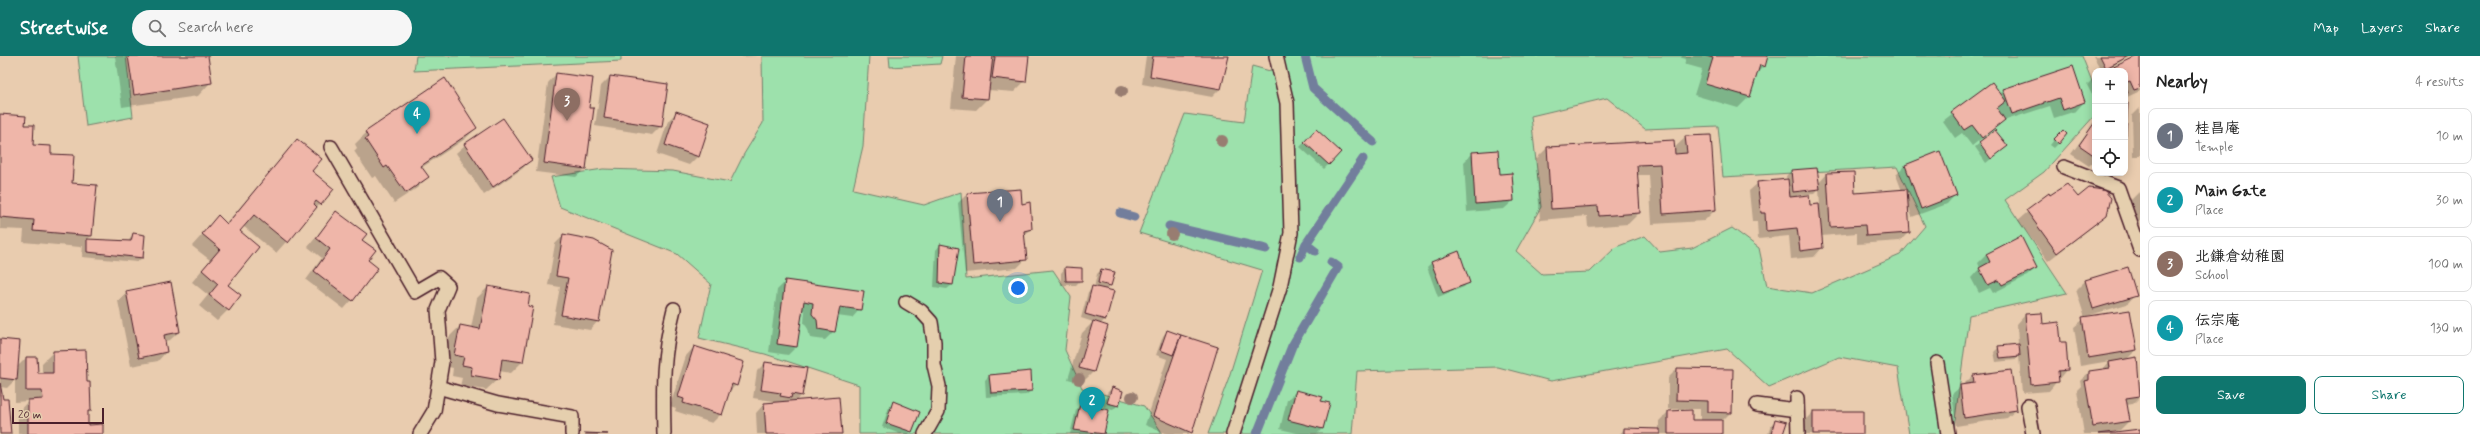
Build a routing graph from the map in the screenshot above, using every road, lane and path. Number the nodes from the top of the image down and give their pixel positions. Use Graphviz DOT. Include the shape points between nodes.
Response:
graph roads {
  1 [pos="1276,56"];
  2 [pos="331,147"];
  3 [pos="2064,167"];
  4 [pos="2140,250"];
  5 [pos="906,302"];
  6 [pos="674,309"];
  7 [pos="1937,363"];
  8 [pos="438,387"];
  9 [pos="1757,405"];
  10 [pos="2028,406"];
  11 [pos="420,434"];
  12 [pos="572,434"];
  13 [pos="664,434"];
  14 [pos="925,434"];
  15 [pos="1233,434"];
  16 [pos="1798,434"];
  17 [pos="1948,434"];
  18 [pos="2032,434"];
  1 -- 15 [label="lane" via="1287,103 1291,233 1280,287"];
  2 -- 8 [label="lane" via="415,292 440,278 448,286 438,310 442,362"];
  3 -- 4 [label="lane" via="2118,188"];
  5 -- 14 [label="lane" via="921,311 931,322 934,342 934,365 939,386 938,411"];
  6 -- 13 [label="lane" via="662,372"];
  7 -- 17 [label="lane"];
  8 -- 11 [label="lane" via="434,411"];
  8 -- 12 [label="lane" via="498,404 572,417"];
  9 -- 16 [label="lane" via="1797,404"];
  10 -- 18 [label="lane"];
}
